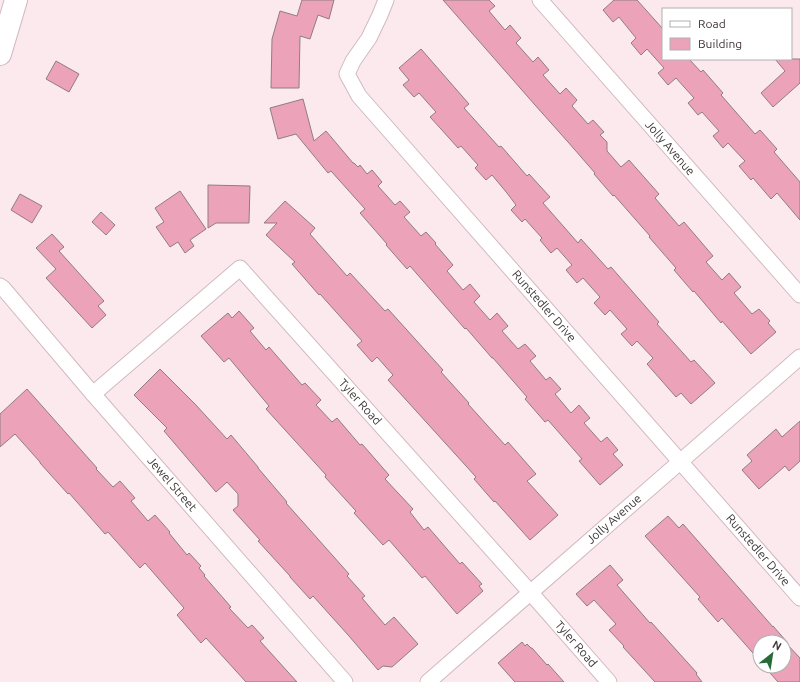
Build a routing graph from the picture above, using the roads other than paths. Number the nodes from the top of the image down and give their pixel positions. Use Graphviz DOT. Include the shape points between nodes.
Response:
graph roads {
  1 [pos="16,0"];
  2 [pos="386,0"];
  3 [pos="540,0"];
  4 [pos="0,54"];
  5 [pos="0,286"];
  6 [pos="800,295"];
  7 [pos="800,357"];
  8 [pos="93,394"];
  9 [pos="680,461"];
  10 [pos="530,592"];
  11 [pos="800,598"];
  12 [pos="345,682"];
  13 [pos="428,682"];
  14 [pos="609,682"];
  1 -- 4 [label="main road"];
  2 -- 9 [label="street, Runstedler Drive" via="369,38 347,74 359,96"];
  3 -- 6 [label="street, Jolly Avenue"];
  5 -- 8 [label="street, Jewel Street"];
  7 -- 9 [label="street, Jolly Avenue"];
  8 -- 10 [label="street, Tyler Road" via="240,268"];
  8 -- 12 [label="street, Jewel Street"];
  9 -- 10 [label="street, Jolly Avenue"];
  9 -- 11 [label="street, Runstedler Drive"];
  10 -- 13 [label="street, Jolly Avenue"];
  10 -- 14 [label="street, Tyler Road"];
}
